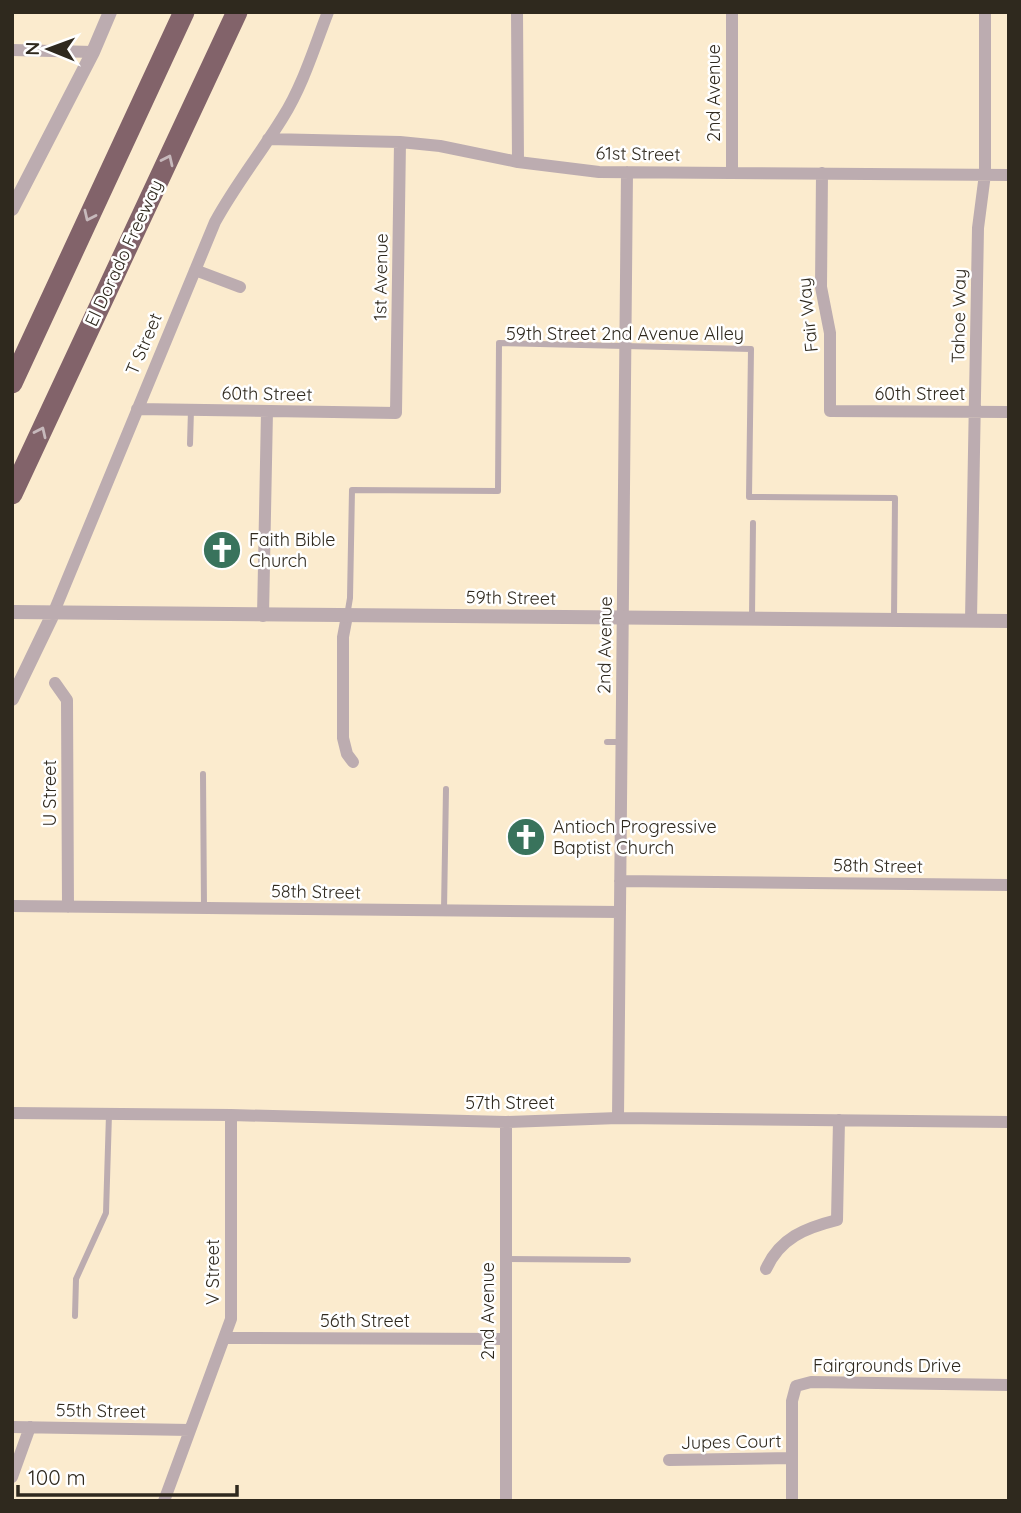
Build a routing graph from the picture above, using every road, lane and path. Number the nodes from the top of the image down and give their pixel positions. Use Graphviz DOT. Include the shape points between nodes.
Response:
graph roads {
  1 [pos="110,12"];
  2 [pos="177,12"];
  3 [pos="184,12"];
  4 [pos="237,12"];
  5 [pos="328,12"];
  6 [pos="517,12"];
  7 [pos="732,12"];
  8 [pos="985,12"];
  9 [pos="12,50"];
  10 [pos="93,51"];
  11 [pos="149,88"];
  12 [pos="268,139"];
  13 [pos="400,142"];
  14 [pos="518,162"];
  15 [pos="627,172"];
  16 [pos="732,173"];
  17 [pos="822,173"];
  18 [pos="985,174"];
  19 [pos="1009,175"];
  20 [pos="12,209"];
  21 [pos="195,270"];
  22 [pos="240,287"];
  23 [pos="625,346"];
  24 [pos="12,383"];
  25 [pos="137,409"];
  26 [pos="191,410"];
  27 [pos="267,411"];
  28 [pos="830,411"];
  29 [pos="974,411"];
  30 [pos="1009,412"];
  31 [pos="396,413"];
  32 [pos="190,444"];
  33 [pos="12,494"];
  34 [pos="753,523"];
  35 [pos="12,612"];
  36 [pos="53,614"];
  37 [pos="263,616"];
  38 [pos="347,616"];
  39 [pos="622,618"];
  40 [pos="752,619"];
  41 [pos="894,620"];
  42 [pos="971,620"];
  43 [pos="1009,621"];
  44 [pos="55,683"];
  45 [pos="12,699"];
  46 [pos="607,742"];
  47 [pos="621,742"];
  48 [pos="353,762"];
  49 [pos="203,774"];
  50 [pos="446,789"];
  51 [pos="620,881"];
  52 [pos="1009,885"];
  53 [pos="12,906"];
  54 [pos="68,907"];
  55 [pos="204,908"];
  56 [pos="444,910"];
  57 [pos="620,912"];
  58 [pos="12,1113"];
  59 [pos="109,1114"];
  60 [pos="230,1115"];
  61 [pos="618,1118"];
  62 [pos="839,1121"];
  63 [pos="506,1122"];
  64 [pos="1009,1122"];
  65 [pos="506,1259"];
  66 [pos="628,1260"];
  67 [pos="766,1269"];
  68 [pos="75,1316"];
  69 [pos="224,1338"];
  70 [pos="506,1339"];
  71 [pos="1009,1385"];
  72 [pos="12,1427"];
  73 [pos="30,1427"];
  74 [pos="190,1430"];
  75 [pos="792,1458"];
  76 [pos="669,1460"];
  77 [pos="12,1476"];
  78 [pos="164,1501"];
  79 [pos="506,1501"];
  80 [pos="792,1501"];
  1 -- 10 [label="street"];
  2 -- 11 [label="highway"];
  3 -- 11 [label="highway"];
  33 -- 4 [label="highway, El Dorado Freeway, one-way"];
  5 -- 12 [label="street, T Street" via="300,84"];
  6 -- 14 [label="street"];
  7 -- 16 [label="street, 2nd Avenue"];
  8 -- 18 [label="street, Tahoe Way"];
  9 -- 10 [label="street"];
  10 -- 20 [label="street"];
  11 -- 24 [label="highway, one-way"];
  12 -- 13 [label="street, 61st Street"];
  12 -- 21 [label="street, T Street" via="230,195"];
  13 -- 14 [label="street, 61st Street"];
  13 -- 31 [label="street, 1st Avenue"];
  14 -- 15 [label="street, 61st Street"];
  15 -- 16 [label="street, 61st Street"];
  15 -- 23 [label="street, 2nd Avenue"];
  16 -- 17 [label="street, 61st Street"];
  17 -- 18 [label="street, 61st Street"];
  17 -- 28 [label="street, Fair Way" via="821,287 830,333"];
  18 -- 19 [label="street, 61st Street"];
  18 -- 29 [label="street, Tahoe Way" via="978,228"];
  21 -- 22 [label="street"];
  21 -- 25 [label="street, T Street"];
  23 -- 38 [label="lane, 59th Street 2nd Avenue Alley" via="499,344 498,491 352,491"];
  23 -- 39 [label="street, 2nd Avenue"];
  23 -- 41 [label="lane, 59th Street 2nd Avenue Alley" via="751,349 749,497 895,498"];
  25 -- 26 [label="street, 60th Street"];
  25 -- 36 [label="street, T Street"];
  26 -- 27 [label="street, 60th Street"];
  26 -- 32 [label="lane"];
  27 -- 31 [label="street, 60th Street"];
  27 -- 37 [label="street"];
  28 -- 29 [label="street, 60th Street"];
  29 -- 30 [label="street, 60th Street"];
  29 -- 42 [label="street, Tahoe Way"];
  34 -- 40 [label="lane"];
  35 -- 36 [label="street, 59th Street"];
  36 -- 37 [label="street, 59th Street"];
  36 -- 45 [label="street, T Street"];
  37 -- 38 [label="street, 59th Street"];
  38 -- 39 [label="street, 59th Street"];
  38 -- 48 [label="street" via="343,738"];
  39 -- 40 [label="street, 59th Street"];
  39 -- 47 [label="street, 2nd Avenue"];
  40 -- 41 [label="street, 59th Street"];
  41 -- 42 [label="street, 59th Street"];
  42 -- 43 [label="street, 59th Street"];
  44 -- 54 [label="street, U Street" via="67,699"];
  46 -- 47 [label="lane"];
  47 -- 51 [label="street, 2nd Avenue"];
  49 -- 55 [label="lane"];
  50 -- 56 [label="lane"];
  51 -- 52 [label="street, 58th Street"];
  51 -- 57 [label="street, 2nd Avenue"];
  53 -- 54 [label="street, 58th Street"];
  54 -- 55 [label="street, 58th Street"];
  55 -- 56 [label="street, 58th Street"];
  56 -- 57 [label="street, 58th Street" via="501,906"];
  57 -- 61 [label="street, 2nd Avenue"];
  58 -- 59 [label="street, 57th Street"];
  59 -- 60 [label="street, 57th Street"];
  59 -- 68 [label="lane" via="106,1213 76,1279"];
  60 -- 63 [label="street, 57th Street"];
  60 -- 69 [label="street, V Street" via="231,1319"];
  61 -- 62 [label="street, 57th Street"];
  61 -- 63 [label="street, 57th Street"];
  62 -- 64 [label="street, 57th Street"];
  62 -- 67 [label="street" via="837,1220 793,1235 780,1245"];
  63 -- 65 [label="street, 2nd Avenue"];
  65 -- 66 [label="lane"];
  65 -- 70 [label="street, 2nd Avenue"];
  69 -- 70 [label="street, 56th Street"];
  69 -- 74 [label="street, V Street"];
  70 -- 79 [label="street, 2nd Avenue"];
  71 -- 75 [label="street, Fairgrounds Drive" via="804,1383 796,1386 792,1401"];
  72 -- 73 [label="street, 55th Street"];
  73 -- 74 [label="street, 55th Street"];
  73 -- 77 [label="street"];
  74 -- 78 [label="street, V Street"];
  75 -- 76 [label="street, Jupes Court"];
  75 -- 80 [label="street, Fairgrounds Drive"];
}
